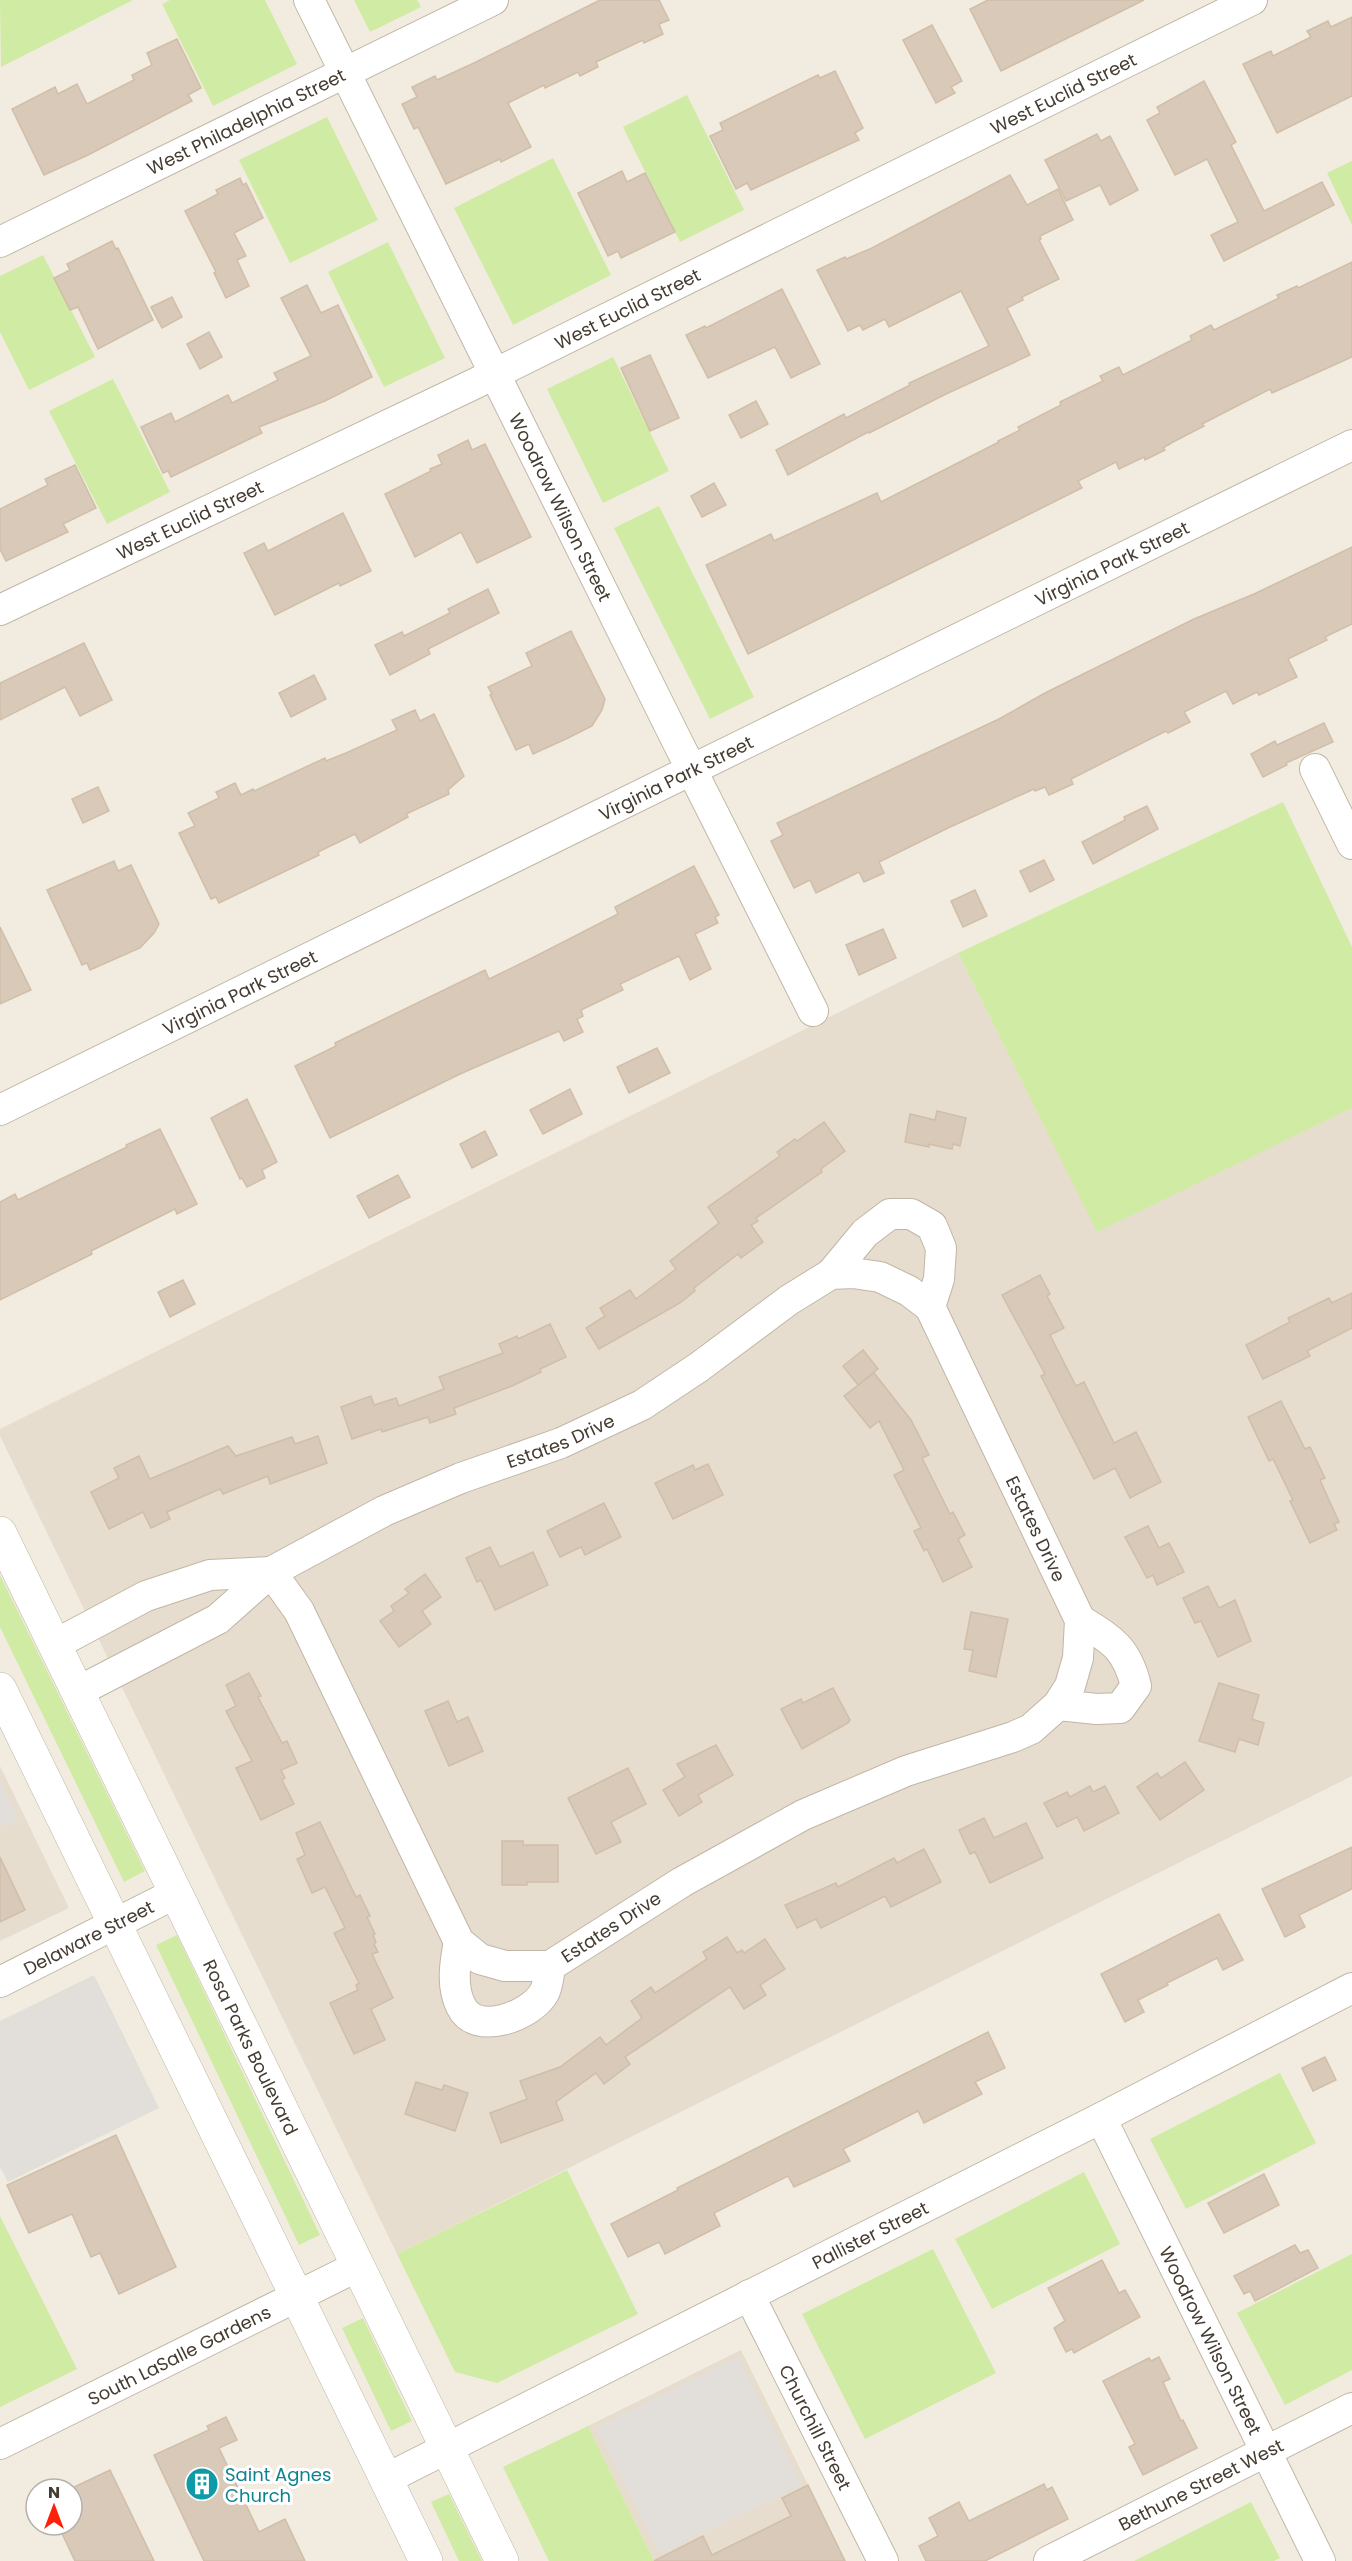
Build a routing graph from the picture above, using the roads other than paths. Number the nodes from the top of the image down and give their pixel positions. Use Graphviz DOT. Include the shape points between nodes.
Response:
graph roads {
  1 [pos="309,0"];
  2 [pos="493,0"];
  3 [pos="1252,0"];
  4 [pos="346,72"];
  5 [pos="0,242"];
  6 [pos="494,372"];
  7 [pos="1352,445"];
  8 [pos="0,610"];
  9 [pos="692,770"];
  10 [pos="1315,770"];
  11 [pos="1352,844"];
  12 [pos="813,1011"];
  13 [pos="0,1110"];
  14 [pos="831,1274"];
  15 [pos="930,1307"];
  16 [pos="0,1533"];
  17 [pos="271,1572"];
  18 [pos="1080,1620"];
  19 [pos="54,1645"];
  20 [pos="0,1689"];
  21 [pos="77,1692"];
  22 [pos="1058,1705"];
  23 [pos="176,1893"];
  24 [pos="114,1923"];
  25 [pos="459,1942"];
  26 [pos="550,1966"];
  27 [pos="0,1982"];
  28 [pos="1352,1988"];
  29 [pos="1101,2118"];
  30 [pos="358,2266"];
  31 [pos="749,2295"];
  32 [pos="297,2296"];
  33 [pos="1352,2408"];
  34 [pos="0,2444"];
  35 [pos="447,2448"];
  36 [pos="1266,2453"];
  37 [pos="386,2479"];
  38 [pos="426,2561"];
  39 [pos="502,2561"];
  40 [pos="883,2561"];
  41 [pos="1049,2561"];
  42 [pos="1320,2561"];
  1 -- 4 [label="street, Woodrow Wilson Street"];
  2 -- 4 [label="street, West Philadelphia Street"];
  3 -- 6 [label="street, West Euclid Street"];
  4 -- 5 [label="street, West Philadelphia Street"];
  4 -- 6 [label="street, Woodrow Wilson Street"];
  6 -- 8 [label="street, West Euclid Street"];
  6 -- 9 [label="street, Woodrow Wilson Street"];
  7 -- 9 [label="street, Virginia Park Street"];
  9 -- 12 [label="street, Woodrow Wilson Street"];
  9 -- 13 [label="street, Virginia Park Street"];
  10 -- 11 [label="street"];
  14 -- 15 [label="street, Estates Drive" via="880,1277"];
  14 -- 15 [label="street, Estates Drive" via="865,1233 890,1215 911,1215 932,1226 941,1248 939,1279"];
  14 -- 17 [label="street, Estates Drive" via="642,1405 561,1443 461,1478 384,1511"];
  15 -- 18 [label="street, Estates Drive"];
  16 -- 19 [label="street, Rosa Parks Boulevard"];
  17 -- 19 [label="street, Estates Drive" via="210,1575 146,1596"];
  17 -- 21 [label="street, Estates Drive" via="218,1619"];
  17 -- 25 [label="street, Estates Drive" via="299,1611"];
  18 -- 22 [label="street, Estates Drive" via="1078,1658 1070,1686"];
  18 -- 22 [label="street" via="1112,1640 1131,1665 1136,1686 1120,1708"];
  19 -- 21 [label="street, Rosa Parks Boulevard"];
  20 -- 24 [label="street"];
  21 -- 23 [label="street, Rosa Parks Boulevard"];
  22 -- 26 [label="street, Estates Drive" via="1031,1729 1013,1737 906,1771 803,1815 682,1882"];
  23 -- 24 [label="street, Delaware Street"];
  23 -- 30 [label="street, Rosa Parks Boulevard"];
  24 -- 27 [label="street, Delaware Street"];
  24 -- 32 [label="street"];
  25 -- 26 [label="street, Estates Drive" via="480,1959 505,1966"];
  25 -- 26 [label="street" via="455,1962 457,1995 462,2009 476,2019 497,2022 516,2017 532,2006 544,1993"];
  28 -- 29 [label="street, Pallister Street"];
  29 -- 31 [label="street, Pallister Street"];
  29 -- 36 [label="street, Woodrow Wilson Street"];
  30 -- 32 [label="street, South LaSalle Gardens"];
  30 -- 35 [label="street, Rosa Parks Boulevard"];
  31 -- 35 [label="street, Pallister Street"];
  31 -- 40 [label="street, Churchill Street"];
  32 -- 34 [label="street, South LaSalle Gardens"];
  32 -- 37 [label="street"];
  33 -- 36 [label="street, Bethune Street West"];
  35 -- 37 [label="street, Pallister Street"];
  35 -- 39 [label="street, Rosa Parks Boulevard"];
  36 -- 41 [label="street, Bethune Street West"];
  36 -- 42 [label="street, Woodrow Wilson Street"];
  37 -- 38 [label="street"];
}
